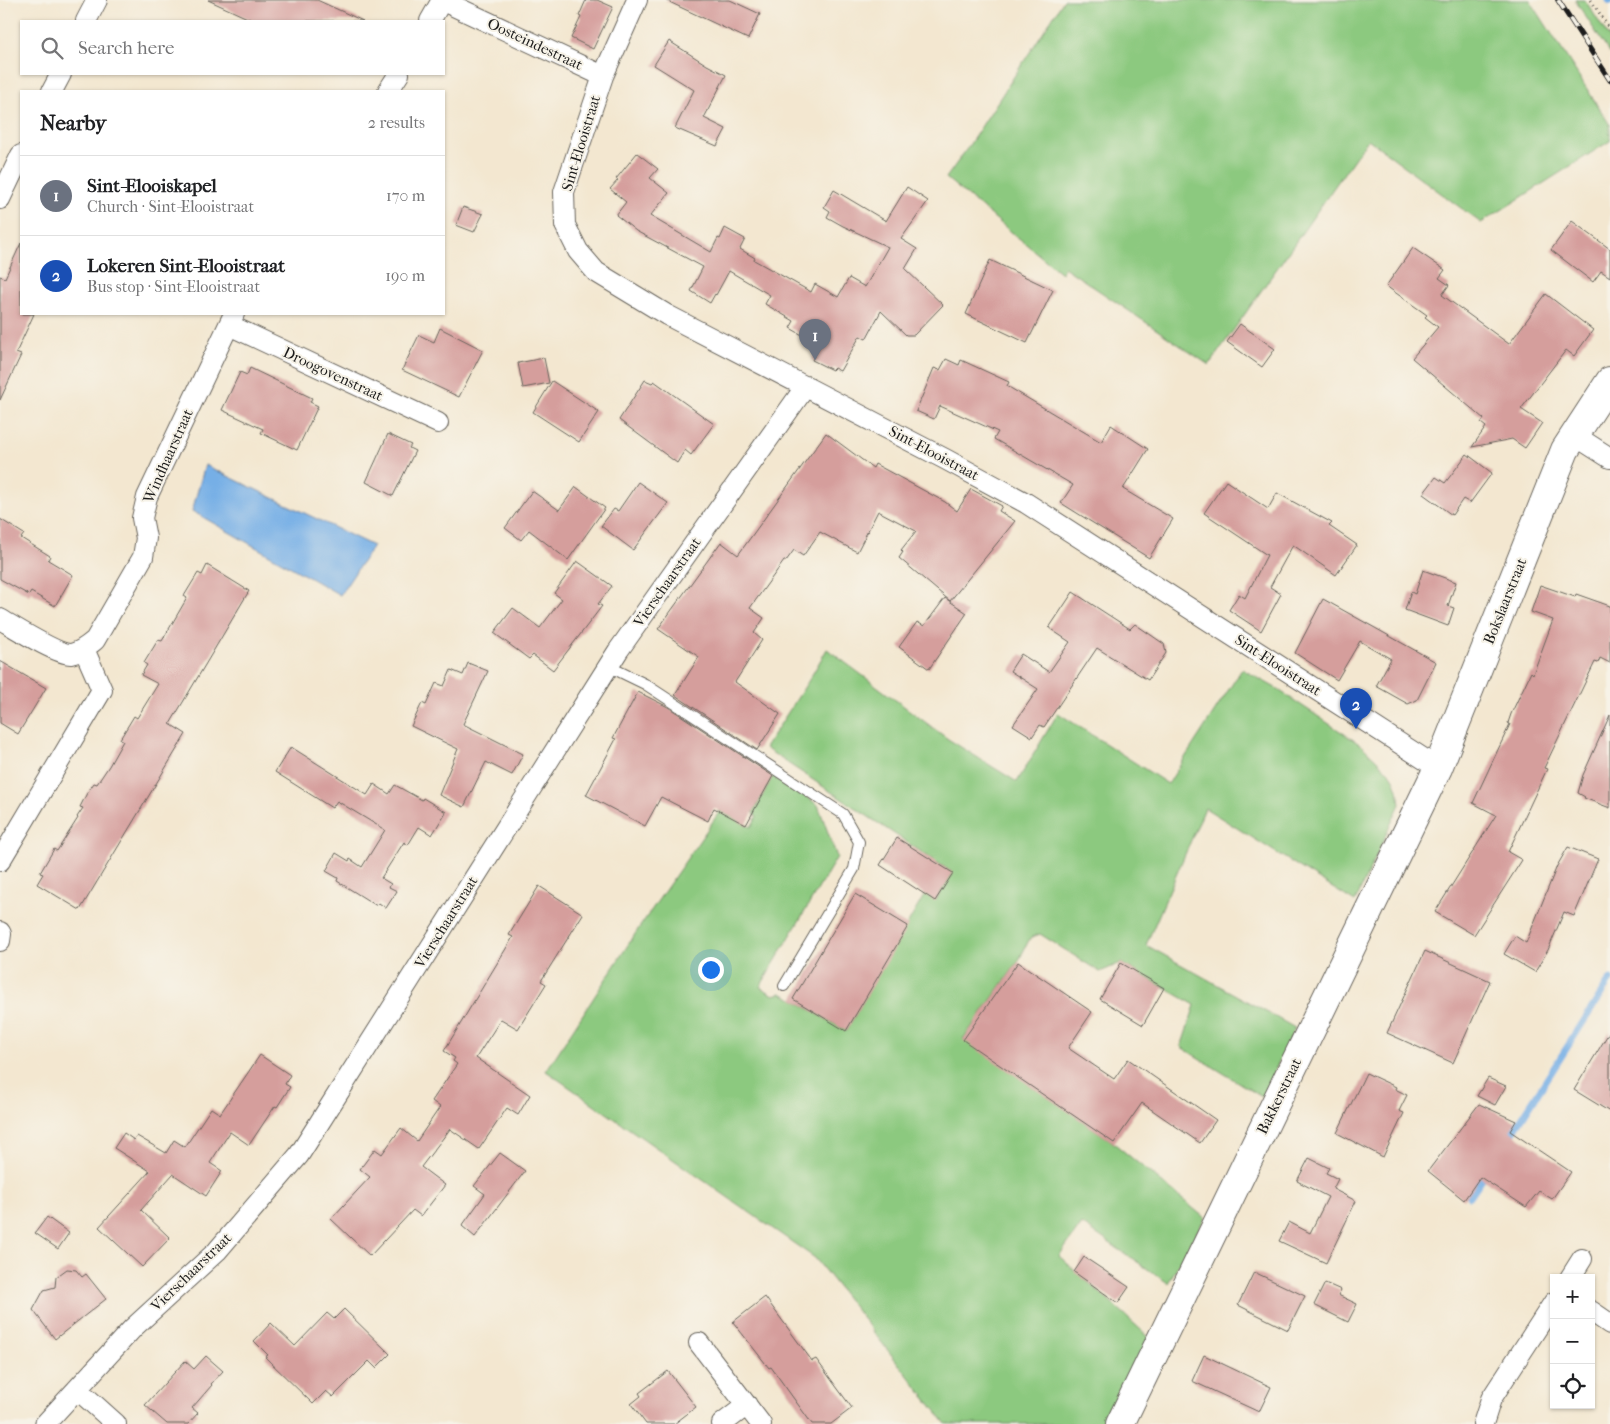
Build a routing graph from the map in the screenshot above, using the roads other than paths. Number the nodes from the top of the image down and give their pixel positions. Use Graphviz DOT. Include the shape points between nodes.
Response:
graph roads {
  1 [pos="96,0"];
  2 [pos="442,0"];
  3 [pos="637,0"];
  4 [pos="86,20"];
  5 [pos="431,20"];
  6 [pos="60,75"];
  7 [pos="398,75"];
  8 [pos="603,76"];
  9 [pos="53,90"];
  10 [pos="389,90"];
  11 [pos="20,157"];
  12 [pos="0,199"];
  13 [pos="231,319"];
  14 [pos="1610,381"];
  15 [pos="806,386"];
  16 [pos="438,423"];
  17 [pos="1574,434"];
  18 [pos="1610,458"];
  19 [pos="0,619"];
  20 [pos="84,649"];
  21 [pos="608,666"];
  22 [pos="1438,768"];
  23 [pos="0,861"];
  24 [pos="0,932"];
  25 [pos="0,941"];
  26 [pos="784,986"];
  27 [pos="1582,1259"];
  28 [pos="1573,1274"];
  29 [pos="1550,1308"];
  30 [pos="1595,1315"];
  31 [pos="1610,1324"];
  32 [pos="699,1344"];
  33 [pos="77,1389"];
  34 [pos="747,1405"];
  35 [pos="45,1424"];
  36 [pos="116,1424"];
  37 [pos="722,1424"];
  38 [pos="762,1424"];
  39 [pos="1120,1424"];
  40 [pos="1483,1424"];
  1 -- 4 [label="street"];
  2 -- 5 [label="street"];
  2 -- 8 [label="street, Oosteindestraat"];
  3 -- 8 [label="street, Sint-Elooistraat"];
  6 -- 9 [label="street"];
  7 -- 10 [label="street"];
  8 -- 15 [label="street, Sint-Elooistraat" via="564,192 565,225 578,251 596,272 667,315"];
  11 -- 12 [label="street"];
  13 -- 16 [label="street, Droogovenstraat"];
  13 -- 20 [label="street, Windhaarstraat" via="147,497 142,518 146,538 142,557 95,640"];
  14 -- 17 [label="street, Bokslaarstraat"];
  15 -- 21 [label="street, Vierschaarstraat"];
  15 -- 22 [label="street, Sint-Elooistraat" via="1026,503"];
  17 -- 18 [label="street"];
  17 -- 22 [label="street, Bokslaarstraat"];
  19 -- 20 [label="street" via="52,648 70,654"];
  20 -- 23 [label="street" via="102,690"];
  21 -- 26 [label="lane" via="645,684 843,814 858,842 854,869"];
  21 -- 33 [label="street, Vierschaarstraat" via="299,1155 218,1251 133,1328"];
  22 -- 39 [label="street, Bakkerstraat"];
  24 -- 25 [label="street"];
  27 -- 28 [label="street"];
  29 -- 40 [label="street" via="1491,1399"];
  30 -- 31 [label="street"];
  32 -- 34 [label="street"];
  33 -- 35 [label="street, Vierschaarstraat"];
  33 -- 36 [label="street"];
  34 -- 37 [label="street"];
  34 -- 38 [label="street"];
}
